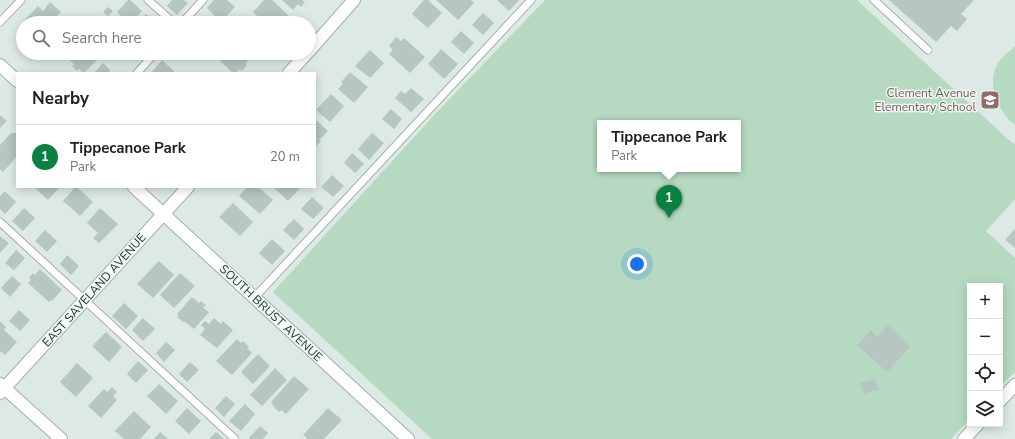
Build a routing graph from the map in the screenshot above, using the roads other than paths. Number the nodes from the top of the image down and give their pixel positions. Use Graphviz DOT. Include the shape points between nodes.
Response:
graph roads {
  1 [pos="21,0"];
  2 [pos="148,0"];
  3 [pos="203,0"];
  4 [pos="531,0"];
  5 [pos="874,0"];
  6 [pos="350,1"];
  7 [pos="166,16"];
  8 [pos="188,16"];
  9 [pos="0,22"];
  10 [pos="316,42"];
  11 [pos="928,50"];
  12 [pos="149,60"];
  13 [pos="301,60"];
  14 [pos="0,66"];
  15 [pos="138,72"];
  16 [pos="290,72"];
  17 [pos="16,80"];
  18 [pos="135,188"];
  19 [pos="187,188"];
  20 [pos="163,214"];
  21 [pos="0,222"];
  22 [pos="254,298"];
  23 [pos="85,300"];
  24 [pos="1015,385"];
  25 [pos="2,388"];
  26 [pos="1003,398"];
  27 [pos="975,427"];
  28 [pos="60,439"];
  29 [pos="235,439"];
  30 [pos="408,439"];
  31 [pos="964,439"];
  1 -- 9 [label="lane"];
  2 -- 7 [label="lane"];
  3 -- 8 [label="lane"];
  4 -- 22 [label="lane"];
  5 -- 11 [label="lane"];
  6 -- 10 [label="street"];
  12 -- 15 [label="lane"];
  13 -- 16 [label="street"];
  14 -- 17 [label="street"];
  18 -- 20 [label="street, SOUTH BRUST AVENUE"];
  19 -- 20 [label="street, EAST SAVELAND AVENUE"];
  20 -- 22 [label="street, SOUTH BRUST AVENUE"];
  20 -- 23 [label="street, EAST SAVELAND AVENUE"];
  21 -- 23 [label="lane"];
  22 -- 30 [label="street, SOUTH BRUST AVENUE"];
  23 -- 25 [label="street, EAST SAVELAND AVENUE"];
  23 -- 29 [label="lane"];
  24 -- 26 [label="street"];
  25 -- 28 [label="street"];
  27 -- 31 [label="street"];
}
